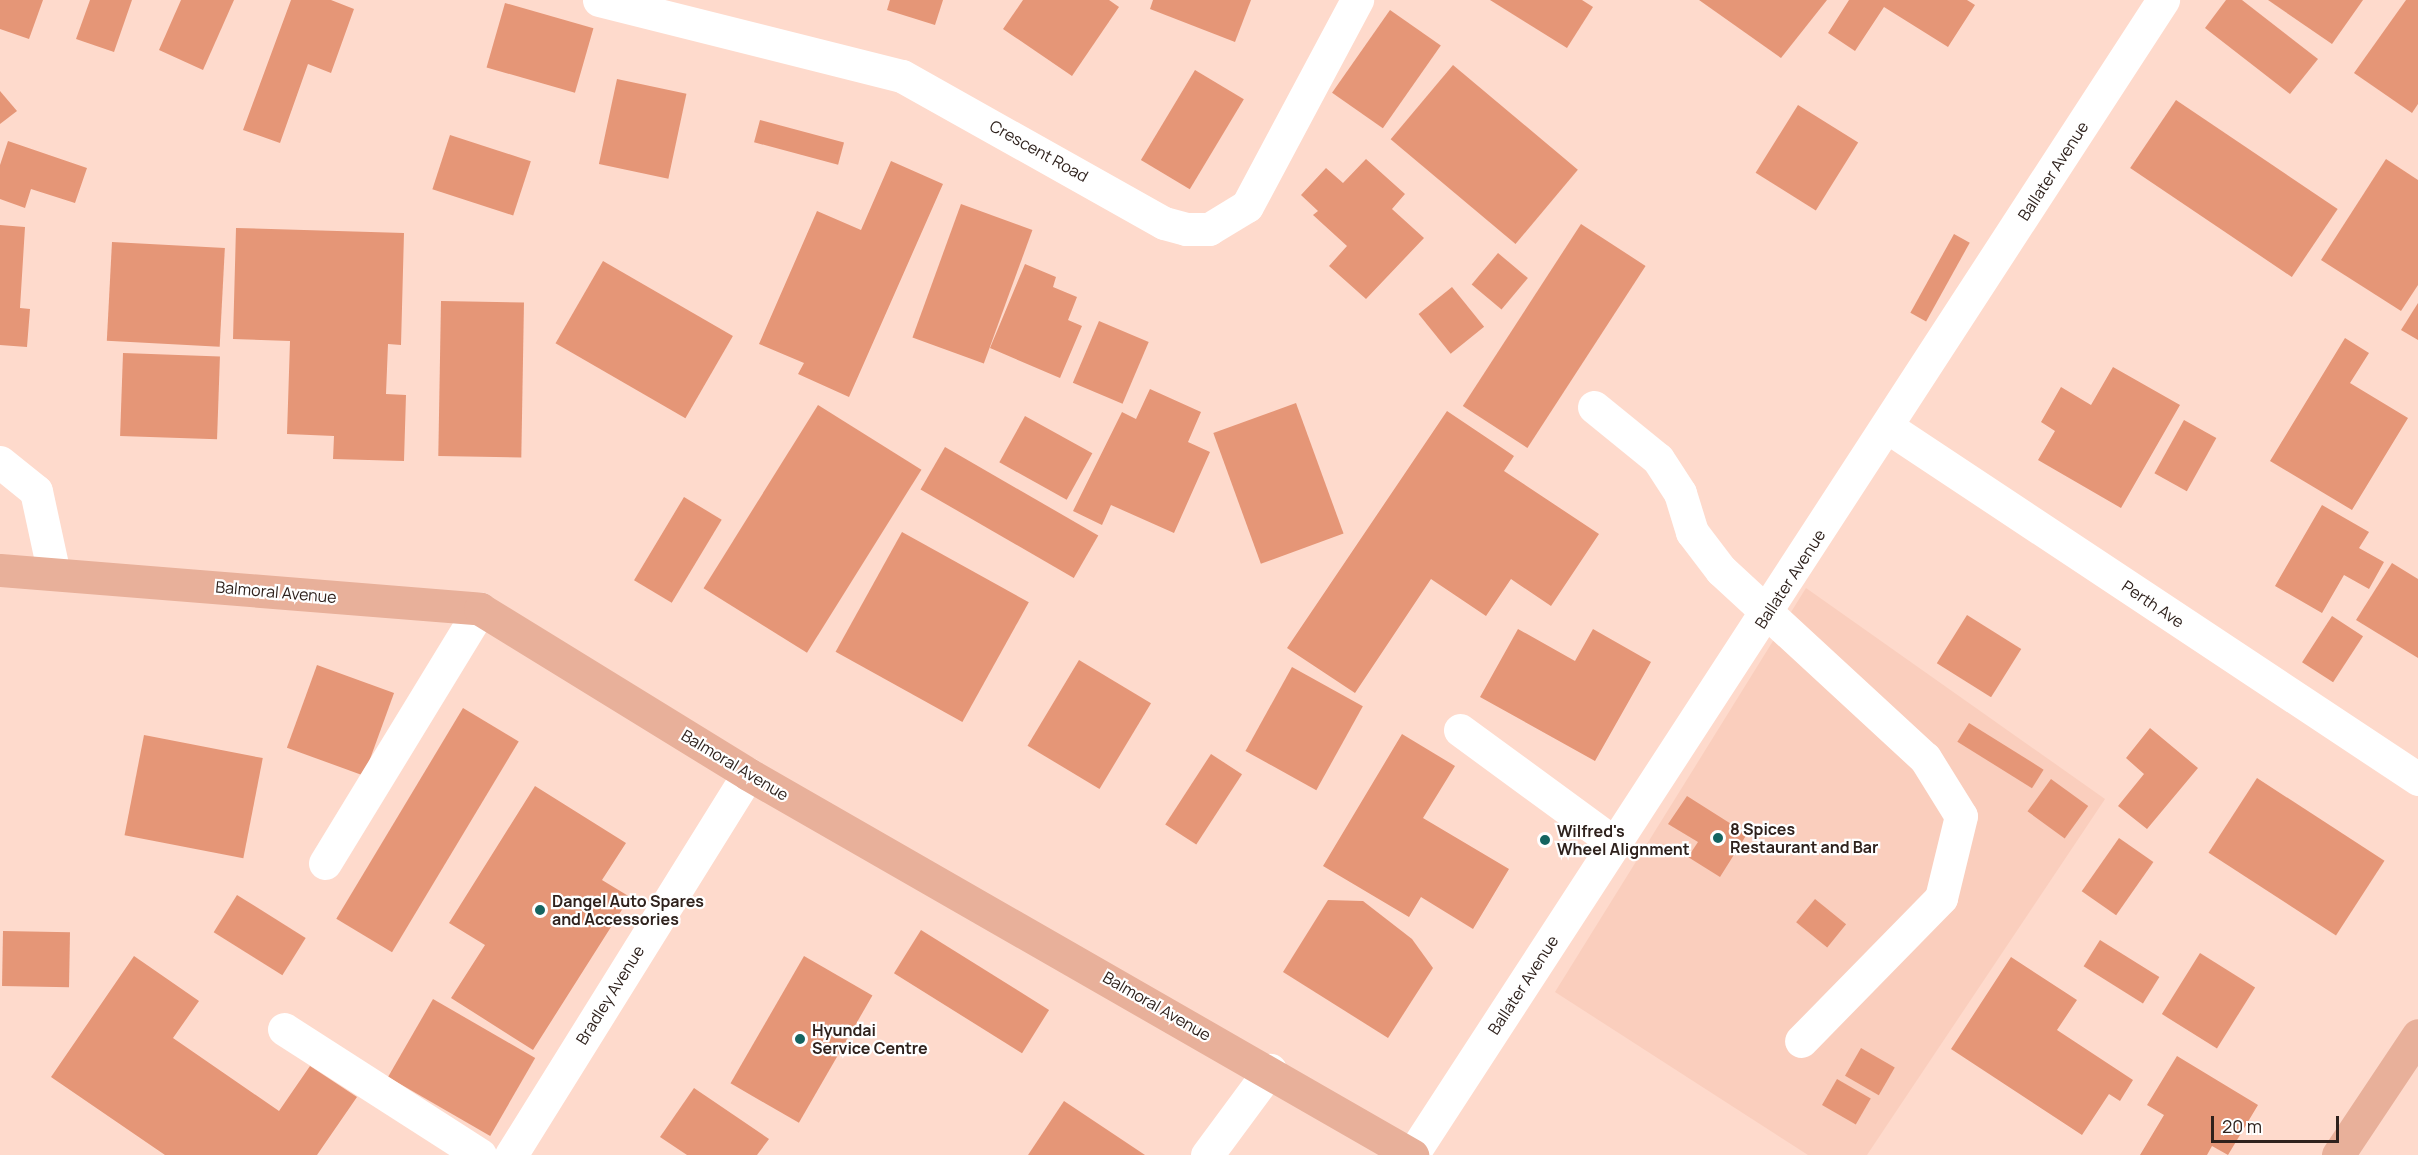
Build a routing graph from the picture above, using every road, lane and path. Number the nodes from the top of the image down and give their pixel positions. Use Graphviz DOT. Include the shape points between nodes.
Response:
graph roads {
  1 [pos="599,0"];
  2 [pos="1357,0"];
  3 [pos="2163,0"];
  4 [pos="1594,407"];
  5 [pos="1888,428"];
  6 [pos="0,462"];
  7 [pos="0,570"];
  8 [pos="54,574"];
  9 [pos="480,609"];
  10 [pos="1769,611"];
  11 [pos="1460,730"];
  12 [pos="748,774"];
  13 [pos="2418,779"];
  14 [pos="1616,844"];
  15 [pos="325,863"];
  16 [pos="284,1029"];
  17 [pos="2418,1035"];
  18 [pos="1801,1041"];
  19 [pos="1270,1070"];
  20 [pos="480,1155"];
  21 [pos="511,1155"];
  22 [pos="1207,1155"];
  23 [pos="1412,1155"];
  24 [pos="2338,1155"];
  1 -- 2 [label="street, Crescent Road" via="902,76 1164,223 1186,230 1209,229 1247,206"];
  3 -- 5 [label="street, Ballater Avenue"];
  4 -- 10 [label="street" via="1658,459 1680,493 1692,532 1722,570"];
  5 -- 10 [label="street, Ballater Avenue"];
  5 -- 13 [label="street, Perth Ave"];
  6 -- 8 [label="street" via="36,491"];
  7 -- 8 [label="main road, Balmoral Avenue"];
  8 -- 9 [label="main road, Balmoral Avenue"];
  9 -- 12 [label="main road, Balmoral Avenue"];
  9 -- 15 [label="street"];
  10 -- 14 [label="street, Ballater Avenue"];
  10 -- 18 [label="street" via="1925,758 1961,816 1941,898"];
  11 -- 14 [label="street"];
  12 -- 19 [label="main road, Balmoral Avenue"];
  12 -- 21 [label="street, Bradley Avenue"];
  14 -- 23 [label="street, Ballater Avenue"];
  16 -- 20 [label="street"];
  17 -- 24 [label="main road"];
  19 -- 22 [label="street"];
  19 -- 23 [label="main road, Balmoral Avenue"];
}
